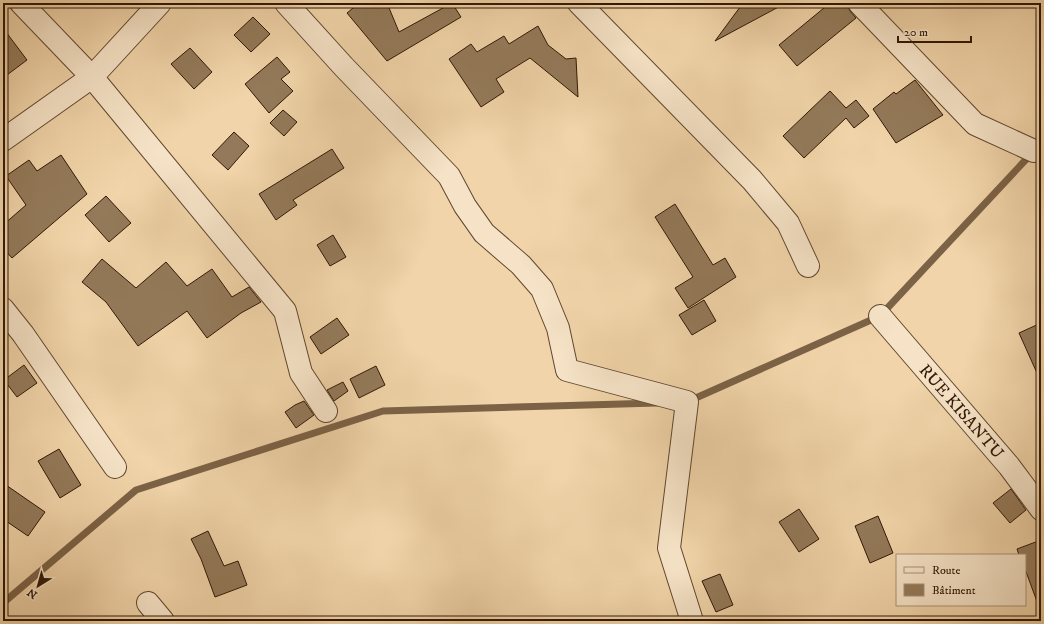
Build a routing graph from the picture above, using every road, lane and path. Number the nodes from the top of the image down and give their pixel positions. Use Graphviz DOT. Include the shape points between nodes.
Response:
graph roads {
  1 [pos="21,3"];
  2 [pos="160,3"];
  3 [pos="286,3"];
  4 [pos="579,3"];
  5 [pos="859,3"];
  6 [pos="92,77"];
  7 [pos="3,140"];
  8 [pos="1034,151"];
  9 [pos="808,266"];
  10 [pos="3,310"];
  11 [pos="880,316"];
  12 [pos="326,411"];
  13 [pos="115,467"];
  14 [pos="1041,509"];
  15 [pos="148,603"];
  16 [pos="163,621"];
  17 [pos="692,621"];
  1 -- 6 [label="street"];
  2 -- 6 [label="street"];
  3 -- 17 [label="street" via="449,176 465,206 484,233 521,265 542,289 558,328 567,370 687,402 669,548"];
  4 -- 9 [label="street" via="752,180 788,223"];
  5 -- 8 [label="street" via="975,124"];
  6 -- 7 [label="street"];
  6 -- 12 [label="street" via="285,311 301,373"];
  10 -- 13 [label="street" via="23,334"];
  11 -- 14 [label="street, RUE KISANTU" via="1009,466"];
  15 -- 16 [label="street"];
}
